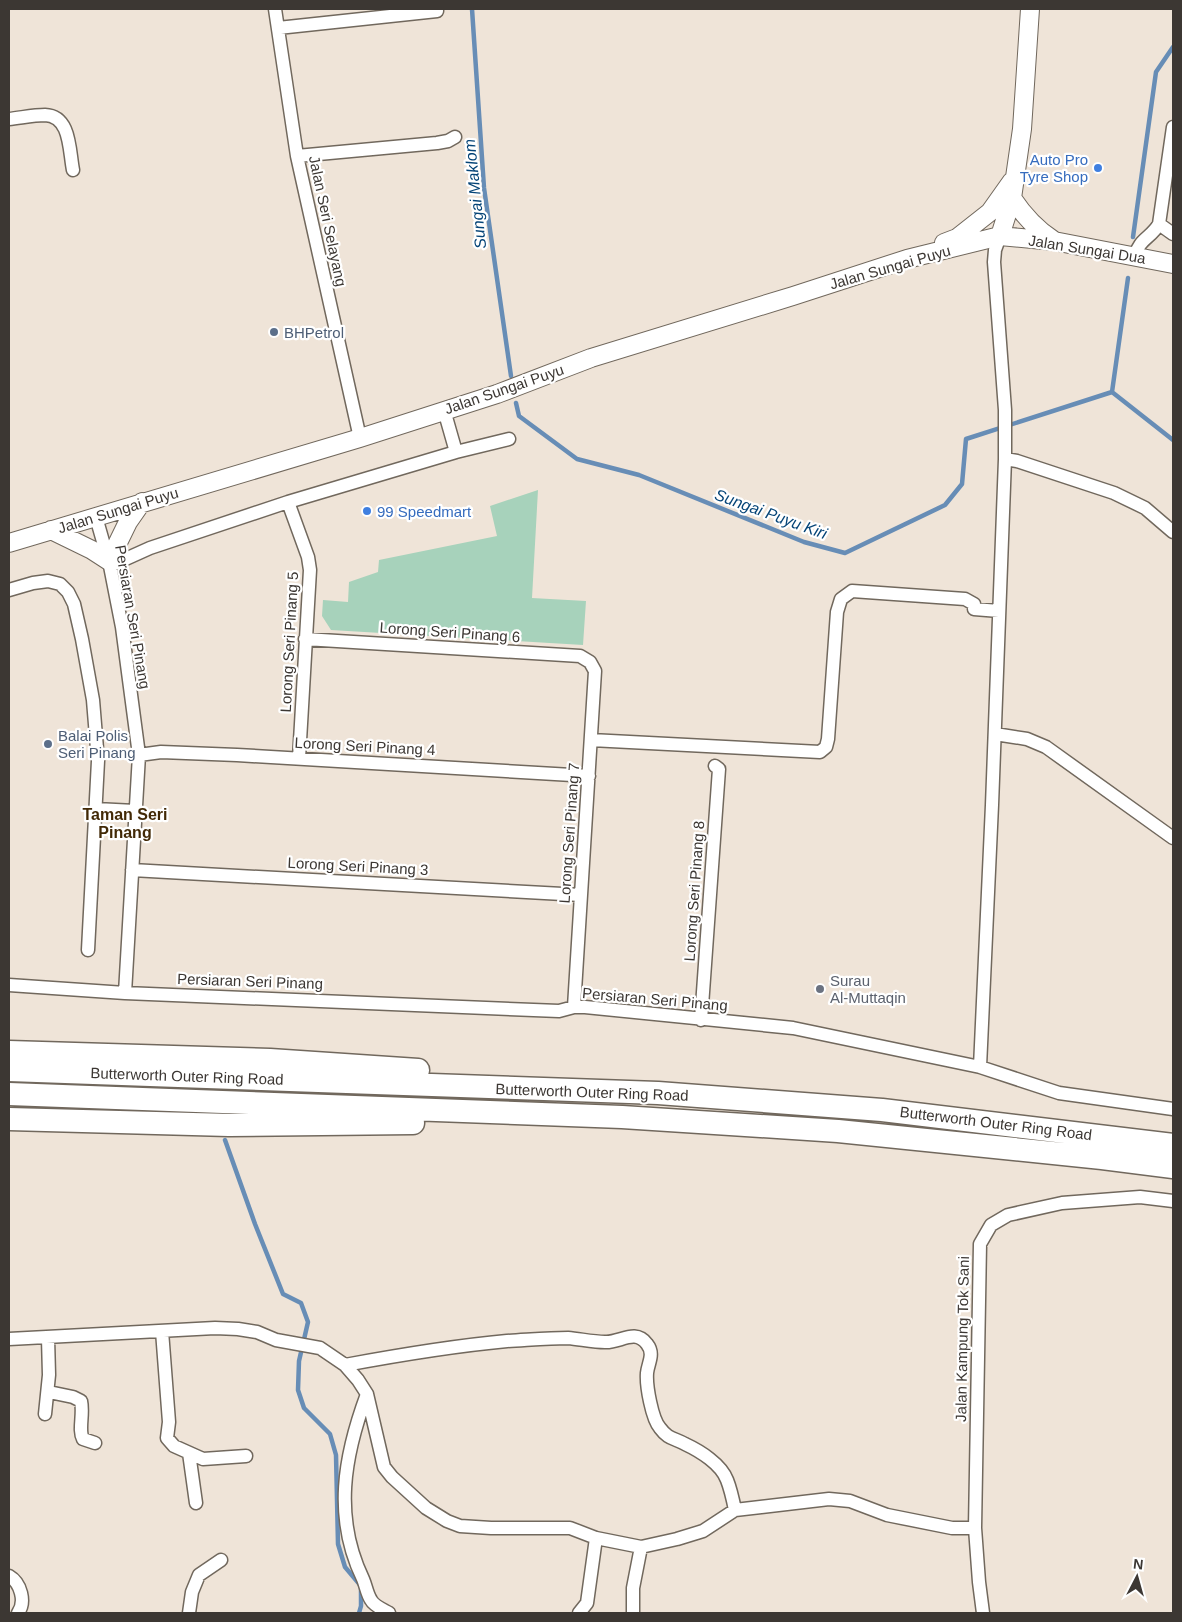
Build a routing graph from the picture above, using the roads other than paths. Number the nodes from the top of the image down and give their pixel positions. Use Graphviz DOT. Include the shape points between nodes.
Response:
graph roads {
  1 [pos="275,9"];
  2 [pos="1030,9"];
  3 [pos="437,11"];
  4 [pos="278,28"];
  5 [pos="9,119"];
  6 [pos="1173,127"];
  7 [pos="455,137"];
  8 [pos="297,156"];
  9 [pos="72,170"];
  10 [pos="1015,177"];
  11 [pos="1012,198"];
  12 [pos="1159,224"];
  13 [pos="1173,231"];
  14 [pos="1000,236"];
  15 [pos="1054,241"];
  16 [pos="1135,256"];
  17 [pos="907,259"];
  18 [pos="1173,264"];
  19 [pos="444,410"];
  20 [pos="360,438"];
  21 [pos="509,439"];
  22 [pos="456,452"];
  23 [pos="1005,454"];
  24 [pos="142,502"];
  25 [pos="288,502"];
  26 [pos="96,517"];
  27 [pos="51,530"];
  28 [pos="1173,532"];
  29 [pos="9,543"];
  30 [pos="109,564"];
  31 [pos="9,590"];
  32 [pos="999,611"];
  33 [pos="306,639"];
  34 [pos="590,662"];
  35 [pos="995,734"];
  36 [pos="591,740"];
  37 [pos="139,755"];
  38 [pos="299,758"];
  39 [pos="715,766"];
  40 [pos="589,776"];
  41 [pos="96,808"];
  42 [pos="135,811"];
  43 [pos="1173,838"];
  44 [pos="132,870"];
  45 [pos="582,895"];
  46 [pos="88,950"];
  47 [pos="9,985"];
  48 [pos="125,993"];
  49 [pos="574,1007"];
  50 [pos="701,1020"];
  51 [pos="9,1052"];
  52 [pos="980,1067"];
  53 [pos="9,1070"];
  54 [pos="542,1090"];
  55 [pos="9,1094"];
  56 [pos="1173,1109"];
  57 [pos="542,1114"];
  58 [pos="9,1119"];
  59 [pos="1173,1145"];
  60 [pos="1173,1167"];
  61 [pos="1173,1201"];
  62 [pos="162,1331"];
  63 [pos="48,1338"];
  64 [pos="9,1339"];
  65 [pos="345,1365"];
  66 [pos="49,1392"];
  67 [pos="368,1394"];
  68 [pos="45,1414"];
  69 [pos="95,1442"];
  70 [pos="190,1453"];
  71 [pos="246,1456"];
  72 [pos="196,1503"];
  73 [pos="735,1510"];
  74 [pos="975,1528"];
  75 [pos="596,1538"];
  76 [pos="641,1547"];
  77 [pos="220,1560"];
  78 [pos="9,1576"];
  79 [pos="370,1608"];
  80 [pos="18,1613"];
  81 [pos="189,1613"];
  82 [pos="389,1613"];
  83 [pos="579,1613"];
  84 [pos="633,1613"];
  85 [pos="984,1613"];
  1 -- 4 [label="street, Jalan Seri Selayang"];
  2 -- 10 [label="main road" via="1022,129"];
  3 -- 4 [label="street"];
  4 -- 8 [label="street, Jalan Seri Selayang"];
  5 -- 9 [label="street" via="46,115 57,118 66,128"];
  6 -- 12 [label="street"];
  7 -- 8 [label="street" via="437,143"];
  8 -- 20 [label="street, Jalan Seri Selayang"];
  10 -- 11 [label="main road"];
  10 -- 17 [label="main road" via="990,212 957,238"];
  11 -- 14 [label="main road"];
  11 -- 15 [label="main road" via="1038,230"];
  12 -- 13 [label="street"];
  12 -- 16 [label="street" via="1140,242"];
  14 -- 15 [label="main road, Jalan Sungai Dua"];
  14 -- 17 [label="main road, Jalan Sungai Puyu"];
  14 -- 23 [label="street" via="994,262 1005,410"];
  15 -- 16 [label="main road, Jalan Sungai Dua"];
  16 -- 18 [label="main road, Jalan Sungai Dua"];
  17 -- 19 [label="main road, Jalan Sungai Puyu" via="591,358 497,394"];
  19 -- 20 [label="main road, Jalan Sungai Puyu"];
  19 -- 22 [label="street"];
  20 -- 24 [label="main road, Jalan Sungai Puyu"];
  21 -- 22 [label="street"];
  22 -- 25 [label="street"];
  23 -- 28 [label="street" via="1017,461 1114,493 1145,508"];
  23 -- 32 [label="street"];
  24 -- 26 [label="main road, Jalan Sungai Puyu"];
  24 -- 30 [label="main road" via="128,522"];
  25 -- 30 [label="street"];
  25 -- 33 [label="street, Lorong Seri Pinang 5" via="310,570"];
  26 -- 27 [label="main road, Jalan Sungai Puyu"];
  26 -- 30 [label="street, Persiaran Seri Pinang"];
  27 -- 29 [label="main road, Jalan Sungai Puyu"];
  27 -- 30 [label="main road" via="92,550"];
  30 -- 37 [label="street, Persiaran Seri Pinang" via="122,627"];
  31 -- 41 [label="street" via="48,581 60,584 74,604 93,700 98,761"];
  32 -- 35 [label="street"];
  32 -- 36 [label="street" via="974,609 974,604 965,600 852,591 840,599 828,739 820,752"];
  33 -- 34 [label="street, Lorong Seri Pinang 6" via="580,656"];
  33 -- 38 [label="street, Lorong Seri Pinang 5"];
  34 -- 36 [label="street, Lorong Seri Pinang 7" via="595,671"];
  35 -- 43 [label="street" via="1027,739 1046,747"];
  35 -- 52 [label="street"];
  36 -- 40 [label="street, Lorong Seri Pinang 7"];
  37 -- 38 [label="street, Lorong Seri Pinang 4" via="160,752"];
  37 -- 42 [label="street, Persiaran Seri Pinang"];
  38 -- 40 [label="street, Lorong Seri Pinang 4"];
  39 -- 50 [label="street, Lorong Seri Pinang 8" via="718,769"];
  40 -- 45 [label="street, Lorong Seri Pinang 7"];
  41 -- 42 [label="street"];
  41 -- 46 [label="street"];
  42 -- 44 [label="street, Persiaran Seri Pinang"];
  44 -- 45 [label="street, Lorong Seri Pinang 3"];
  44 -- 48 [label="street, Persiaran Seri Pinang"];
  45 -- 49 [label="street, Lorong Seri Pinang 7"];
  47 -- 48 [label="street, Persiaran Seri Pinang"];
  48 -- 49 [label="street, Persiaran Seri Pinang" via="559,1011"];
  49 -- 50 [label="street, Persiaran Seri Pinang"];
  50 -- 52 [label="street, Persiaran Seri Pinang" via="793,1028"];
  51 -- 54 [label="highway" via="270,1060 451,1073"];
  52 -- 56 [label="street, Persiaran Seri Pinang" via="1059,1092"];
  53 -- 54 [label="highway, Butterworth Outer Ring Road"];
  54 -- 59 [label="highway, Butterworth Outer Ring Road" via="658,1093 882,1110"];
  55 -- 57 [label="highway, Butterworth Outer Ring Road"];
  57 -- 58 [label="highway" via="468,1123 229,1125"];
  57 -- 60 [label="highway, Butterworth Outer Ring Road" via="838,1131"];
  61 -- 74 [label="street, Jalan Kampung Tok Sani" via="1140,1197 1062,1203 1008,1215 991,1225 980,1244"];
  62 -- 63 [label="street"];
  62 -- 65 [label="street" via="216,1328 257,1332 284,1342 320,1348"];
  62 -- 70 [label="street" via="169,1422 167,1438 174,1446"];
  63 -- 64 [label="street"];
  63 -- 66 [label="street"];
  65 -- 67 [label="street"];
  65 -- 73 [label="street" via="470,1344 568,1338 594,1342 610,1342 622,1337 642,1339 649,1346 651,1355 647,1374 648,1395 658,1427 670,1439 684,1443 715,1464 727,1479"];
  66 -- 68 [label="street"];
  66 -- 69 [label="street" via="81,1401 81,1434 83,1439"];
  67 -- 75 [label="street" via="384,1467 426,1508 460,1526 570,1528"];
  67 -- 79 [label="street" via="355,1427 346,1469 344,1515"];
  70 -- 71 [label="street" via="203,1459"];
  70 -- 72 [label="street"];
  73 -- 74 [label="street" via="829,1499 850,1501 887,1515 952,1528"];
  73 -- 76 [label="street" via="703,1530"];
  74 -- 85 [label="street, Jalan Kampung Tok Sani"];
  75 -- 76 [label="street"];
  75 -- 83 [label="street" via="587,1603"];
  76 -- 84 [label="street" via="633,1588"];
  77 -- 81 [label="street" via="199,1575"];
  78 -- 80 [label="street" via="22,1595"];
  79 -- 82 [label="street"];
}
